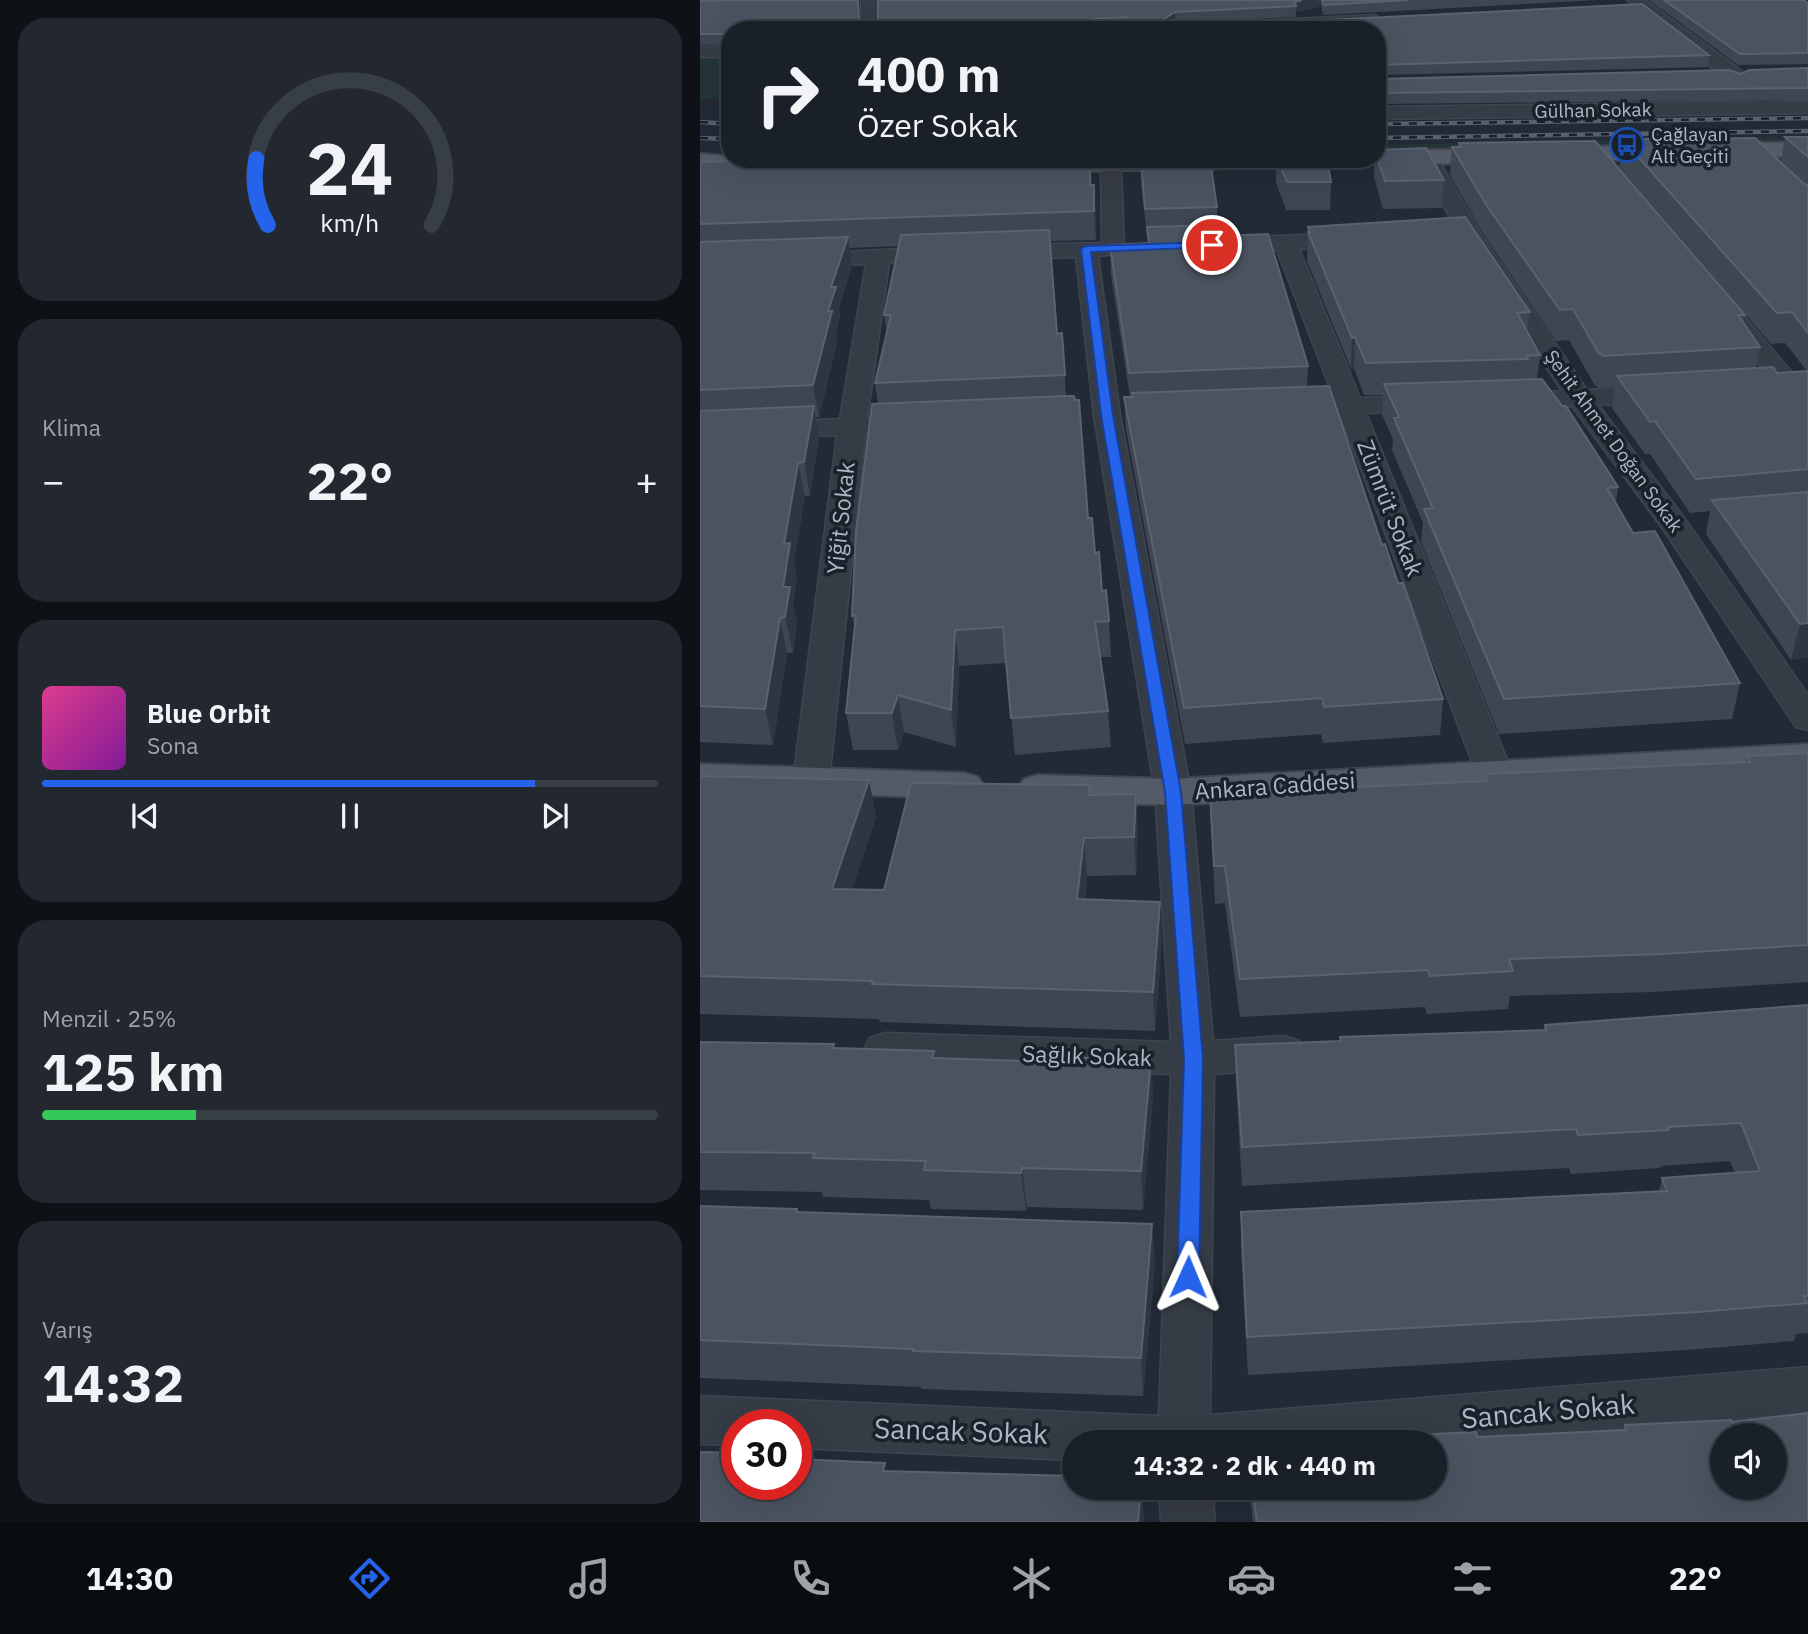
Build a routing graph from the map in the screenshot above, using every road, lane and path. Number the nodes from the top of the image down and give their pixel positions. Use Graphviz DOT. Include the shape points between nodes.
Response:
graph roads {
  1 [pos="869,0"];
  2 [pos="1640,3"];
  3 [pos="1617,8"];
  4 [pos="1222,9"];
  5 [pos="1396,19"];
  6 [pos="870,21"];
  7 [pos="1228,21"];
  8 [pos="1363,21"];
  9 [pos="700,52"];
  10 [pos="721,52"];
  11 [pos="1733,73"];
  12 [pos="1758,73"];
  13 [pos="1706,74"];
  14 [pos="1773,107"];
  15 [pos="1808,107"];
  16 [pos="1386,113"];
  17 [pos="1808,149"];
  18 [pos="1750,150"];
  19 [pos="1593,153"];
  20 [pos="1427,157"];
  21 [pos="1386,158"];
  22 [pos="700,161"];
  23 [pos="721,163"];
  24 [pos="1768,167"];
  25 [pos="794,168"];
  26 [pos="1110,168"];
  27 [pos="700,170"];
  28 [pos="1613,175"];
  29 [pos="1378,239"];
  30 [pos="1286,243"];
  31 [pos="1206,246"];
  32 [pos="1139,248"];
  33 [pos="1099,249"];
  34 [pos="879,256"];
  35 [pos="783,259"];
  36 [pos="1711,291"];
  37 [pos="1799,386"];
  38 [pos="1764,387"];
  39 [pos="1685,393"];
  40 [pos="1580,399"];
  41 [pos="1458,402"];
  42 [pos="1485,402"];
  43 [pos="1350,405"];
  44 [pos="1255,409"];
  45 [pos="946,422"];
  46 [pos="852,426"];
  47 [pos="700,433"];
  48 [pos="1793,673"];
  49 [pos="1808,720"];
  50 [pos="1808,756"];
  51 [pos="1494,772"];
  52 [pos="700,776"];
  53 [pos="811,781"];
  54 [pos="1173,792"];
  55 [pos="851,1048"];
  56 [pos="1316,1050"];
  57 [pos="1193,1059"];
  58 [pos="1808,1390"];
  59 [pos="700,1420"];
  60 [pos="1185,1430"];
  61 [pos="1435,1430"];
  62 [pos="1062,1448"];
  63 [pos="1187,1500"];
  64 [pos="1188,1522"];
  1 -- 6 [label="street"];
  2 -- 3 [label="street"];
  2 -- 11 [label="street"];
  4 -- 7 [label="street"];
  5 -- 8 [label="street"];
  9 -- 10 [label="street"];
  11 -- 12 [label="street"];
  11 -- 13 [label="street"];
  11 -- 14 [label="street"];
  14 -- 15 [label="street, Gülhan Sokak"];
  14 -- 16 [label="street, Gülhan Sokak"];
  17 -- 18 [label="main road"];
  18 -- 19 [label="main road"];
  18 -- 24 [label="street"];
  19 -- 20 [label="main road"];
  19 -- 28 [label="street"];
  20 -- 21 [label="main road"];
  20 -- 40 [label="street, Şehit Ahmet Doğan Sokak" via="1457,236"];
  22 -- 23 [label="main road"];
  25 -- 27 [label="main road"];
  26 -- 33 [label="street"];
  29 -- 30 [label="street"];
  30 -- 31 [label="street"];
  30 -- 43 [label="street, Zümrüt Sokak"];
  32 -- 33 [label="street"];
  33 -- 34 [label="street"];
  33 -- 54 [label="street" via="1107,416"];
  34 -- 35 [label="street"];
  34 -- 46 [label="street, Yiğit Sokak"];
  36 -- 37 [label="street"];
  37 -- 38 [label="street"];
  39 -- 40 [label="street"];
  40 -- 42 [label="street"];
  40 -- 48 [label="street, Şehit Ahmet Doğan Sokak" via="1688,524"];
  41 -- 43 [label="street"];
  43 -- 44 [label="street"];
  43 -- 51 [label="street, Zümrüt Sokak"];
  45 -- 46 [label="street"];
  46 -- 47 [label="street"];
  46 -- 53 [label="street, Yiğit Sokak"];
  48 -- 49 [label="street, Şehit Ahmet Doğan Sokak"];
  50 -- 51 [label="main road, Ankara Caddesi"];
  51 -- 54 [label="main road, Ankara Caddesi"];
  52 -- 53 [label="main road, Ankara Caddesi"];
  53 -- 54 [label="main road, Ankara Caddesi"];
  54 -- 57 [label="street"];
  55 -- 57 [label="street, Sağlık Sokak"];
  56 -- 57 [label="street, Sağlık Sokak"];
  57 -- 60 [label="street"];
  58 -- 61 [label="street, Sancak Sokak"];
  59 -- 62 [label="street, Sancak Sokak"];
  63 -- 64 [label="street"];
}
